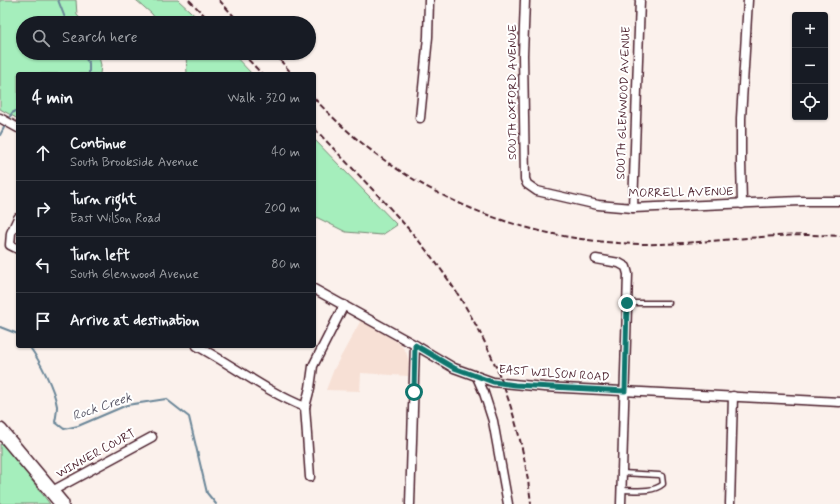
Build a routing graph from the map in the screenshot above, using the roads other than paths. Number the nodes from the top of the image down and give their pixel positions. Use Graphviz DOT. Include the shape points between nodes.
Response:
graph roads {
  1 [pos="429,0"];
  2 [pos="526,0"];
  3 [pos="640,0"];
  4 [pos="748,0"];
  5 [pos="0,118"];
  6 [pos="420,118"];
  7 [pos="16,126"];
  8 [pos="527,184"];
  9 [pos="840,201"];
  10 [pos="742,204"];
  11 [pos="633,208"];
  12 [pos="16,222"];
  13 [pos="16,248"];
  14 [pos="596,259"];
  15 [pos="316,290"];
  16 [pos="627,303"];
  17 [pos="669,303"];
  18 [pos="344,305"];
  19 [pos="415,345"];
  20 [pos="201,348"];
  21 [pos="477,377"];
  22 [pos="625,391"];
  23 [pos="733,396"];
  24 [pos="840,402"];
  25 [pos="306,407"];
  26 [pos="0,430"];
  27 [pos="152,437"];
  28 [pos="622,473"];
  29 [pos="310,477"];
  30 [pos="622,490"];
  31 [pos="52,491"];
  32 [pos="62,504"];
  33 [pos="410,504"];
  34 [pos="508,504"];
  35 [pos="621,504"];
  36 [pos="730,504"];
  1 -- 6 [label="street"];
  2 -- 8 [label="street, SOUTH OXFORD AVENUE" via="523,55"];
  3 -- 11 [label="street, SOUTH GLENWOOD AVENUE"];
  4 -- 10 [label="street" via="741,118"];
  5 -- 7 [label="street"];
  8 -- 11 [label="street, MORRELL AVENUE" via="537,191 555,196 598,205"];
  9 -- 10 [label="street, MORRELL AVENUE"];
  10 -- 11 [label="street, MORRELL AVENUE"];
  12 -- 13 [label="street" via="11,233 10,245"];
  14 -- 16 [label="street" via="619,263 626,267"];
  15 -- 18 [label="street, EAST WILSON ROAD"];
  16 -- 17 [label="lane"];
  16 -- 22 [label="street"];
  18 -- 19 [label="street, EAST WILSON ROAD"];
  18 -- 25 [label="street" via="313,366"];
  19 -- 21 [label="street, EAST WILSON ROAD" via="454,368"];
  19 -- 33 [label="street"];
  20 -- 25 [label="street" via="287,400"];
  21 -- 22 [label="street, EAST WILSON ROAD" via="515,385"];
  21 -- 34 [label="street" via="493,421"];
  22 -- 23 [label="street, EAST WILSON ROAD"];
  22 -- 28 [label="street"];
  23 -- 24 [label="street, EAST WILSON ROAD"];
  23 -- 36 [label="street"];
  25 -- 29 [label="street"];
  26 -- 31 [label="main road"];
  27 -- 31 [label="street, WINNER COURT"];
  28 -- 30 [label="street"];
  28 -- 30 [label="lane" via="659,475 662,476 663,484 650,490"];
  30 -- 35 [label="street"];
  31 -- 32 [label="main road"];
}
